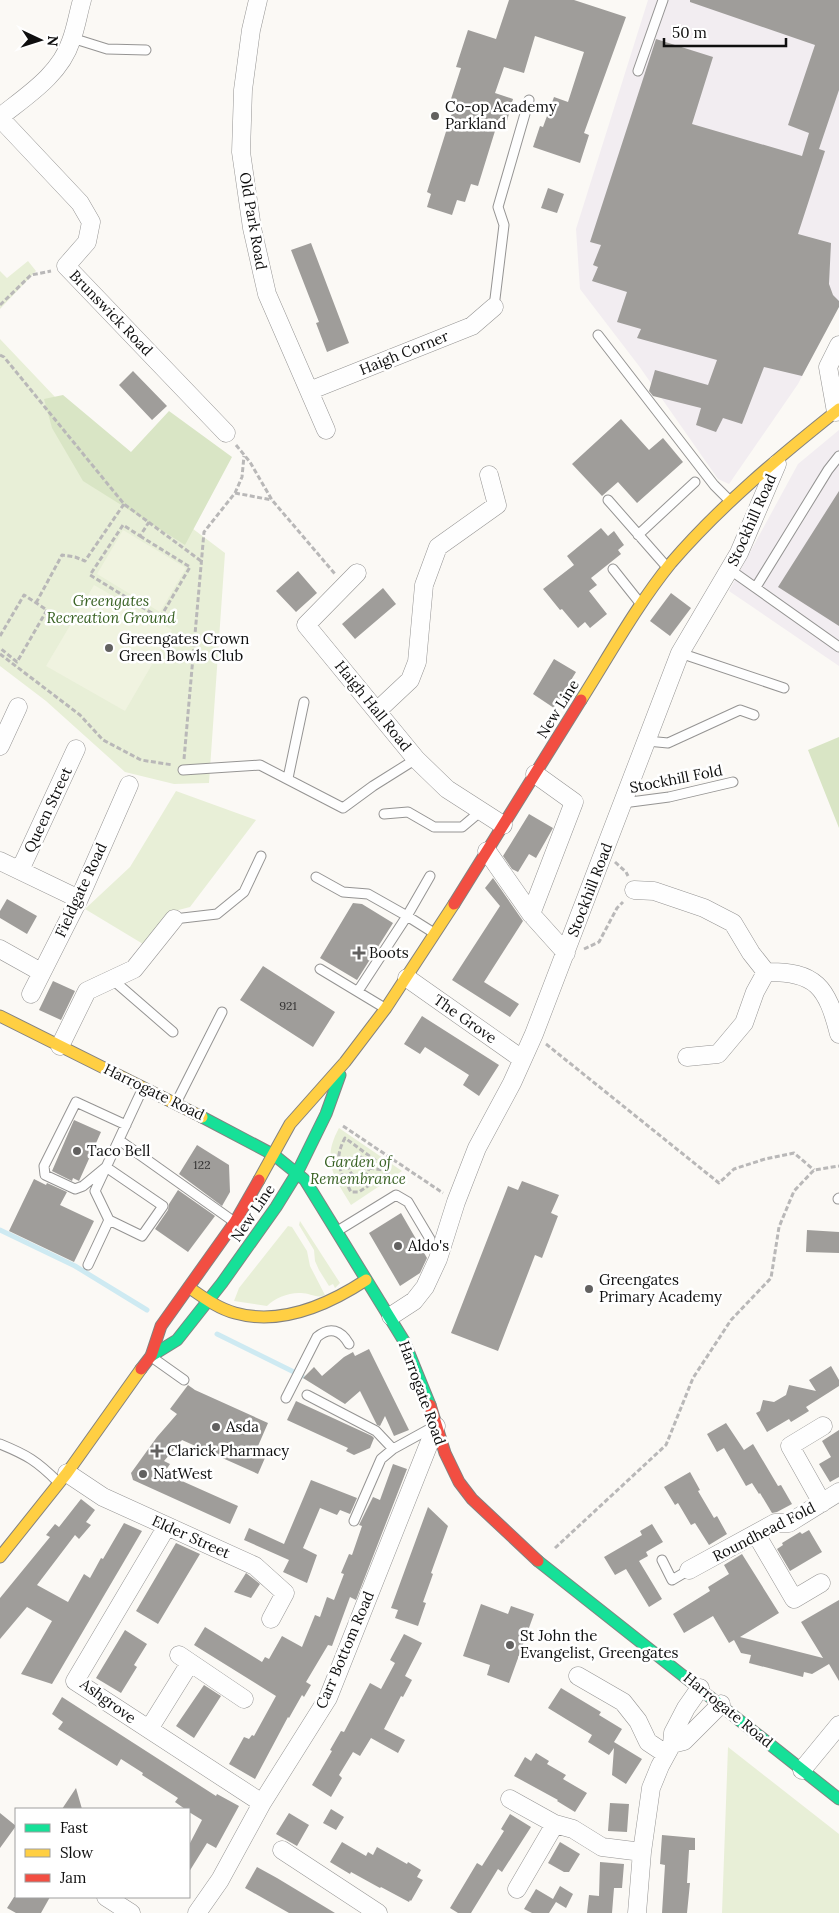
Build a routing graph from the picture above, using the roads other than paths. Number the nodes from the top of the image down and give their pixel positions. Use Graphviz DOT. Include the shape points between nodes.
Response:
graph roads {
  1 [pos="82,0"];
  2 [pos="258,0"];
  3 [pos="663,0"];
  4 [pos="72,38"];
  5 [pos="146,50"];
  6 [pos="638,71"];
  7 [pos="529,100"];
  8 [pos="0,117"];
  9 [pos="494,307"];
  10 [pos="598,335"];
  11 [pos="839,345"];
  12 [pos="309,391"];
  13 [pos="837,410"];
  14 [pos="326,430"];
  15 [pos="226,433"];
  16 [pos="781,454"];
  17 [pos="839,456"];
  18 [pos="489,475"];
  19 [pos="695,482"];
  20 [pos="608,500"];
  21 [pos="731,502"];
  22 [pos="638,534"];
  23 [pos="668,568"];
  24 [pos="614,569"];
  25 [pos="729,569"];
  26 [pos="351,579"];
  27 [pos="756,587"];
  28 [pos="642,605"];
  29 [pos="839,647"];
  30 [pos="680,653"];
  31 [pos="784,688"];
  32 [pos="304,702"];
  33 [pos="18,707"];
  34 [pos="377,711"];
  35 [pos="754,715"];
  36 [pos="647,741"];
  37 [pos="0,746"];
  38 [pos="76,749"];
  39 [pos="416,759"];
  40 [pos="183,770"];
  41 [pos="535,774"];
  42 [pos="288,778"];
  43 [pos="733,782"];
  44 [pos="130,785"];
  45 [pos="623,803"];
  46 [pos="481,811"];
  47 [pos="384,814"];
  48 [pos="503,825"];
  49 [pos="487,851"];
  50 [pos="261,856"];
  51 [pos="0,861"];
  52 [pos="20,870"];
  53 [pos="430,876"];
  54 [pos="316,877"];
  55 [pos="634,890"];
  56 [pos="79,899"];
  57 [pos="531,914"];
  58 [pos="407,916"];
  59 [pos="174,919"];
  60 [pos="436,934"];
  61 [pos="0,949"];
  62 [pos="568,949"];
  63 [pos="320,969"];
  64 [pos="41,972"];
  65 [pos="766,972"];
  66 [pos="407,978"];
  67 [pos="112,980"];
  68 [pos="358,991"];
  69 [pos="31,994"];
  70 [pos="386,1008"];
  71 [pos="222,1012"];
  72 [pos="0,1016"];
  73 [pos="173,1032"];
  74 [pos="839,1034"];
  75 [pos="60,1046"];
  76 [pos="687,1058"];
  77 [pos="522,1059"];
  78 [pos="344,1062"];
  79 [pos="143,1087"];
  80 [pos="175,1103"];
  81 [pos="126,1125"];
  82 [pos="119,1140"];
  83 [pos="274,1155"];
  84 [pos="106,1167"];
  85 [pos="297,1173"];
  86 [pos="109,1220"];
  87 [pos="235,1222"];
  88 [pos="337,1232"];
  89 [pos="430,1239"];
  90 [pos="88,1265"];
  91 [pos="366,1280"];
  92 [pos="189,1287"];
  93 [pos="208,1302"];
  94 [pos="391,1316"];
  95 [pos="349,1344"];
  96 [pos="151,1356"];
  97 [pos="184,1380"];
  98 [pos="307,1395"];
  99 [pos="286,1398"];
  100 [pos="436,1426"];
  101 [pos="823,1426"];
  102 [pos="0,1444"];
  103 [pos="393,1449"];
  104 [pos="63,1478"];
  105 [pos="839,1492"];
  106 [pos="822,1503"];
  107 [pos="354,1521"];
  108 [pos="167,1526"];
  109 [pos="756,1534"];
  110 [pos="3,1548"];
  111 [pos="662,1560"];
  112 [pos="688,1570"];
  113 [pos="821,1583"];
  114 [pos="271,1619"];
  115 [pos="578,1676"];
  116 [pos="700,1688"];
  117 [pos="244,1699"];
  118 [pos="721,1704"];
  119 [pos="839,1725"];
  120 [pos="149,1729"];
  121 [pos="669,1749"];
  122 [pos="802,1770"];
  123 [pos="510,1799"];
  124 [pos="839,1799"];
  125 [pos="262,1803"];
  126 [pos="555,1824"];
  127 [pos="282,1850"];
  128 [pos="642,1852"];
  129 [pos="517,1888"];
  130 [pos="108,1898"];
  131 [pos="131,1913"];
  132 [pos="198,1913"];
  133 [pos="378,1913"];
  134 [pos="636,1913"];
  1 -- 4 [label="street"];
  2 -- 12 [label="street, Old Park Road" via="243,90 241,152 252,228 267,294"];
  3 -- 6 [label="lane"];
  4 -- 5 [label="lane" via="107,50"];
  4 -- 8 [label="street" via="61,60 39,86"];
  7 -- 9 [label="lane" via="498,207 504,225"];
  8 -- 15 [label="street, Brunswick Road" via="80,203 91,222 87,242 66,266"];
  9 -- 12 [label="street, Haigh Corner" via="472,326"];
  10 -- 21 [label="lane"];
  11 -- 13 [label="street" via="828,367"];
  12 -- 14 [label="street, Old Park Road"];
  13 -- 16 [label="main road, New Line"];
  16 -- 21 [label="main road, New Line"];
  16 -- 25 [label="street, Stockhill Road" via="739,553"];
  17 -- 27 [label="lane"];
  18 -- 34 [label="street" via="497,505 438,547 424,585 417,662 410,680"];
  19 -- 22 [label="lane"];
  20 -- 22 [label="lane"];
  21 -- 23 [label="main road, New Line"];
  22 -- 23 [label="lane"];
  23 -- 28 [label="main road, New Line"];
  24 -- 28 [label="lane"];
  25 -- 27 [label="lane"];
  25 -- 30 [label="street, Stockhill Road"];
  26 -- 34 [label="street, Haigh Hall Road" via="306,625"];
  27 -- 29 [label="lane"];
  28 -- 41 [label="main road, New Line"];
  30 -- 31 [label="lane"];
  30 -- 36 [label="street, Stockhill Road"];
  32 -- 42 [label="lane"];
  33 -- 37 [label="street"];
  34 -- 39 [label="street, Haigh Hall Road"];
  35 -- 36 [label="lane" via="740,710 668,743"];
  36 -- 45 [label="street, Stockhill Road"];
  38 -- 52 [label="street, Queen Street"];
  39 -- 42 [label="lane" via="343,808"];
  39 -- 46 [label="street, Haigh Hall Road" via="447,789"];
  40 -- 42 [label="lane" via="260,765"];
  41 -- 48 [label="main road, New Line"];
  41 -- 57 [label="street" via="574,802"];
  43 -- 45 [label="lane, Stockhill Fold" via="669,797"];
  44 -- 56 [label="street, Fieldgate Road"];
  45 -- 62 [label="street, Stockhill Road"];
  46 -- 47 [label="lane" via="462,827 434,827 408,812"];
  46 -- 48 [label="street, Haigh Hall Road"];
  48 -- 49 [label="main road, New Line"];
  49 -- 57 [label="street"];
  49 -- 60 [label="main road, New Line"];
  50 -- 59 [label="lane" via="244,892 217,914"];
  51 -- 52 [label="street"];
  52 -- 56 [label="street"];
  53 -- 58 [label="lane"];
  54 -- 58 [label="lane" via="342,892 368,894"];
  55 -- 65 [label="street" via="654,891 704,908 733,923"];
  56 -- 64 [label="street, Fieldgate Road"];
  57 -- 62 [label="street"];
  58 -- 60 [label="lane"];
  58 -- 68 [label="lane"];
  59 -- 67 [label="street" via="134,969"];
  60 -- 66 [label="main road, New Line"];
  61 -- 64 [label="street"];
  62 -- 77 [label="street, Stockhill Road"];
  63 -- 68 [label="lane"];
  64 -- 69 [label="street, Fieldgate Road"];
  65 -- 74 [label="street" via="787,972 809,978 833,1010"];
  65 -- 76 [label="street" via="744,1023 718,1054"];
  66 -- 70 [label="main road, New Line"];
  66 -- 77 [label="street, The Grove"];
  67 -- 73 [label="lane"];
  67 -- 75 [label="street" via="87,991"];
  68 -- 70 [label="lane"];
  70 -- 78 [label="main road, New Line"];
  71 -- 80 [label="lane"];
  72 -- 75 [label="main road, Harrogate Road"];
  75 -- 79 [label="main road, Harrogate Road"];
  77 -- 94 [label="street, Stockhill Road" via="477,1148 438,1260 414,1301"];
  78 -- 83 [label="main road, New Line" via="290,1124"];
  78 -- 85 [label="main road, New Line" via="326,1114"];
  79 -- 80 [label="main road, Harrogate Road"];
  79 -- 81 [label="lane"];
  80 -- 83 [label="main road, Harrogate Road"];
  81 -- 82 [label="lane"];
  81 -- 84 [label="lane" via="76,1102 44,1166 46,1174 75,1189"];
  82 -- 84 [label="lane"];
  82 -- 87 [label="lane"];
  83 -- 85 [label="main road, Harrogate Road"];
  83 -- 87 [label="main road, New Line"];
  84 -- 86 [label="lane" via="95,1191"];
  84 -- 86 [label="lane" via="163,1206 142,1236"];
  85 -- 88 [label="main road, Harrogate Road" via="305,1180"];
  85 -- 93 [label="main road, New Line" via="276,1208"];
  86 -- 90 [label="lane"];
  87 -- 92 [label="main road, New Line"];
  88 -- 89 [label="lane" via="396,1194 408,1202"];
  88 -- 91 [label="main road, Harrogate Road"];
  91 -- 93 [label="main road" via="326,1303 275,1317 234,1314"];
  91 -- 94 [label="main road, Harrogate Road"];
  92 -- 93 [label="main road"];
  92 -- 96 [label="main road, New Line" via="161,1326"];
  93 -- 96 [label="main road, New Line" via="177,1340"];
  94 -- 100 [label="main road, Harrogate Road" via="418,1371"];
  95 -- 99 [label="lane" via="339,1332 320,1334"];
  96 -- 97 [label="lane"];
  96 -- 104 [label="main road, New Line"];
  98 -- 103 [label="lane" via="376,1431"];
  100 -- 103 [label="lane"];
  100 -- 116 [label="main road, Harrogate Road" via="449,1463 472,1498 540,1562"];
  100 -- 125 [label="street, Carr Bottom Road" via="328,1698"];
  101 -- 106 [label="street" via="790,1446"];
  102 -- 104 [label="lane" via="24,1454"];
  103 -- 107 [label="lane" via="381,1460"];
  104 -- 108 [label="street, Elder Street"];
  104 -- 110 [label="main road, New Line"];
  105 -- 106 [label="street, Roundhead Fold"];
  106 -- 109 [label="street, Roundhead Fold" via="790,1523 775,1523"];
  108 -- 114 [label="street, Elder Street" via="255,1566 284,1593"];
  108 -- 120 [label="street, Ashgrove" via="75,1681"];
  109 -- 112 [label="street, Roundhead Fold"];
  109 -- 113 [label="street" via="794,1599"];
  111 -- 112 [label="lane" via="672,1580"];
  115 -- 121 [label="street" via="623,1702 638,1721 648,1742"];
  116 -- 118 [label="main road, Harrogate Road"];
  116 -- 121 [label="street" via="672,1733"];
  117 -- 120 [label="street" via="185,1659"];
  118 -- 121 [label="street" via="684,1742"];
  118 -- 122 [label="main road, Harrogate Road"];
  119 -- 122 [label="street"];
  120 -- 125 [label="street, Ashgrove"];
  121 -- 128 [label="street" via="651,1788"];
  122 -- 124 [label="main road, Harrogate Road"];
  123 -- 126 [label="street"];
  125 -- 132 [label="street, Carr Bottom Road"];
  126 -- 128 [label="street" via="573,1829 602,1847"];
  126 -- 129 [label="street"];
  127 -- 133 [label="street"];
  128 -- 134 [label="street"];
  130 -- 131 [label="street"];
}
